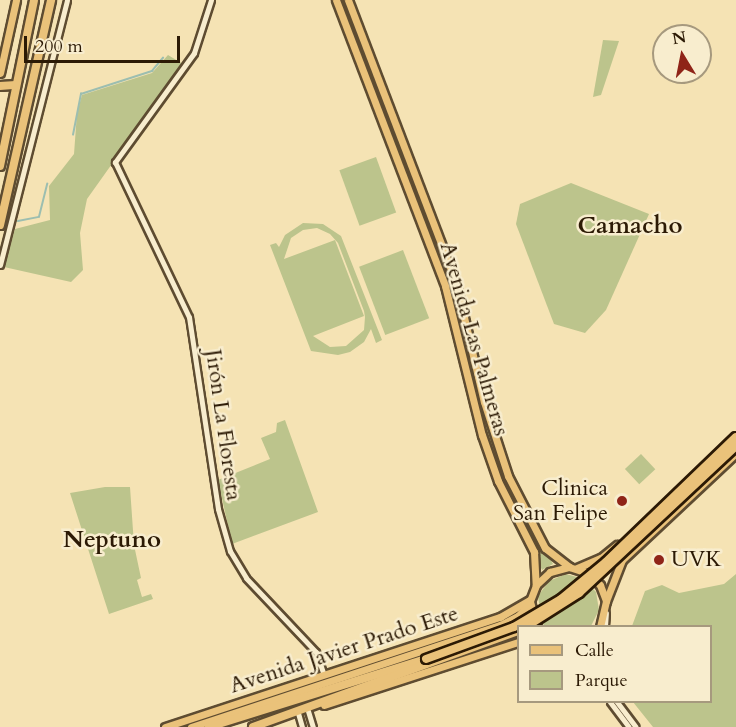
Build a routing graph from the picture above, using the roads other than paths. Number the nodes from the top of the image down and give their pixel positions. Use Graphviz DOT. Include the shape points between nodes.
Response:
graph roads {
  1 [pos="16,0"];
  2 [pos="34,0"];
  3 [pos="51,0"];
  4 [pos="67,0"];
  5 [pos="211,0"];
  6 [pos="336,0"];
  7 [pos="348,0"];
  8 [pos="0,73"];
  9 [pos="0,86"];
  10 [pos="16,86"];
  11 [pos="403,140"];
  12 [pos="2,145"];
  13 [pos="393,146"];
  14 [pos="0,166"];
  15 [pos="418,178"];
  16 [pos="409,187"];
  17 [pos="0,225"];
  18 [pos="0,265"];
  19 [pos="475,363"];
  20 [pos="465,365"];
  21 [pos="736,431"];
  22 [pos="736,437"];
  23 [pos="736,446"];
  24 [pos="736,453"];
  25 [pos="655,510"];
  26 [pos="663,521"];
  27 [pos="568,567"];
  28 [pos="577,568"];
  29 [pos="536,585"];
  30 [pos="530,601"];
  31 [pos="606,601"];
  32 [pos="606,611"];
  33 [pos="517,625"];
  34 [pos="517,625"];
  35 [pos="530,625"];
  36 [pos="536,625"];
  37 [pos="601,625"];
  38 [pos="605,625"];
  39 [pos="517,632"];
  40 [pos="517,643"];
  41 [pos="427,661"];
  42 [pos="324,675"];
  43 [pos="611,703"];
  44 [pos="618,703"];
  45 [pos="222,708"];
  46 [pos="308,711"];
  47 [pos="298,714"];
  48 [pos="194,726"];
  49 [pos="165,727"];
  50 [pos="209,727"];
  51 [pos="255,727"];
  52 [pos="302,727"];
  53 [pos="313,727"];
  54 [pos="628,727"];
  55 [pos="636,727"];
  1 -- 8 [label="main road"];
  2 -- 10 [label="highway"];
  3 -- 17 [label="highway"];
  4 -- 18 [label="street"];
  5 -- 42 [label="street, Jirón La Floresta" via="194,53 115,162 189,316 218,509 230,551 258,592 316,652"];
  6 -- 13 [label="main road, Avenida Las Palmeras"];
  7 -- 11 [label="main road, Avenida Las Palmeras"];
  9 -- 10 [label="highway"];
  10 -- 12 [label="highway"];
  11 -- 13 [label="main road" via="398,147"];
  11 -- 15 [label="main road, Avenida Las Palmeras"];
  12 -- 14 [label="highway"];
  13 -- 16 [label="main road, Avenida Las Palmeras"];
  15 -- 16 [label="main road" via="410,181"];
  15 -- 19 [label="main road, Avenida Las Palmeras" via="456,283"];
  16 -- 20 [label="main road, Avenida Las Palmeras" via="446,286"];
  19 -- 20 [label="main road" via="468,361"];
  19 -- 27 [label="main road, Avenida Las Palmeras" via="508,476 545,548"];
  20 -- 29 [label="main road, Avenida Las Palmeras" via="491,462 534,552"];
  21 -- 25 [label="main road"];
  22 -- 33 [label="highway, bridge" via="606,562 568,594"];
  23 -- 35 [label="highway, bridge" via="588,586"];
  24 -- 26 [label="main road"];
  25 -- 26 [label="main road" via="656,517"];
  25 -- 28 [label="main road" via="611,551"];
  26 -- 31 [label="main road" via="622,560"];
  27 -- 28 [label="main road"];
  27 -- 29 [label="main road" via="550,572"];
  28 -- 31 [label="main road" via="595,578"];
  29 -- 30 [label="main road"];
  30 -- 36 [label="main road"];
  30 -- 42 [label="main road, Avenida Javier Prado Este" via="500,617"];
  30 -- 48 [label="main road, Avenida Javier Prado Este" via="519,615 500,625"];
  31 -- 32 [label="main road"];
  32 -- 37 [label="main road"];
  32 -- 38 [label="street"];
  34 -- 41 [label="highway, bridge"];
  39 -- 41 [label="highway"];
  40 -- 46 [label="main road, Avenida Javier Prado Este"];
  41 -- 50 [label="highway"];
  41 -- 51 [label="highway"];
  42 -- 45 [label="main road, Avenida Javier Prado Este"];
  43 -- 54 [label="street"];
  44 -- 55 [label="street"];
  45 -- 48 [label="main road"];
  45 -- 49 [label="main road, Avenida Javier Prado Este"];
  46 -- 47 [label="main road, Avenida Javier Prado Este"];
  46 -- 53 [label="street"];
  47 -- 51 [label="main road, Avenida Javier Prado Este"];
  47 -- 52 [label="street"];
}
